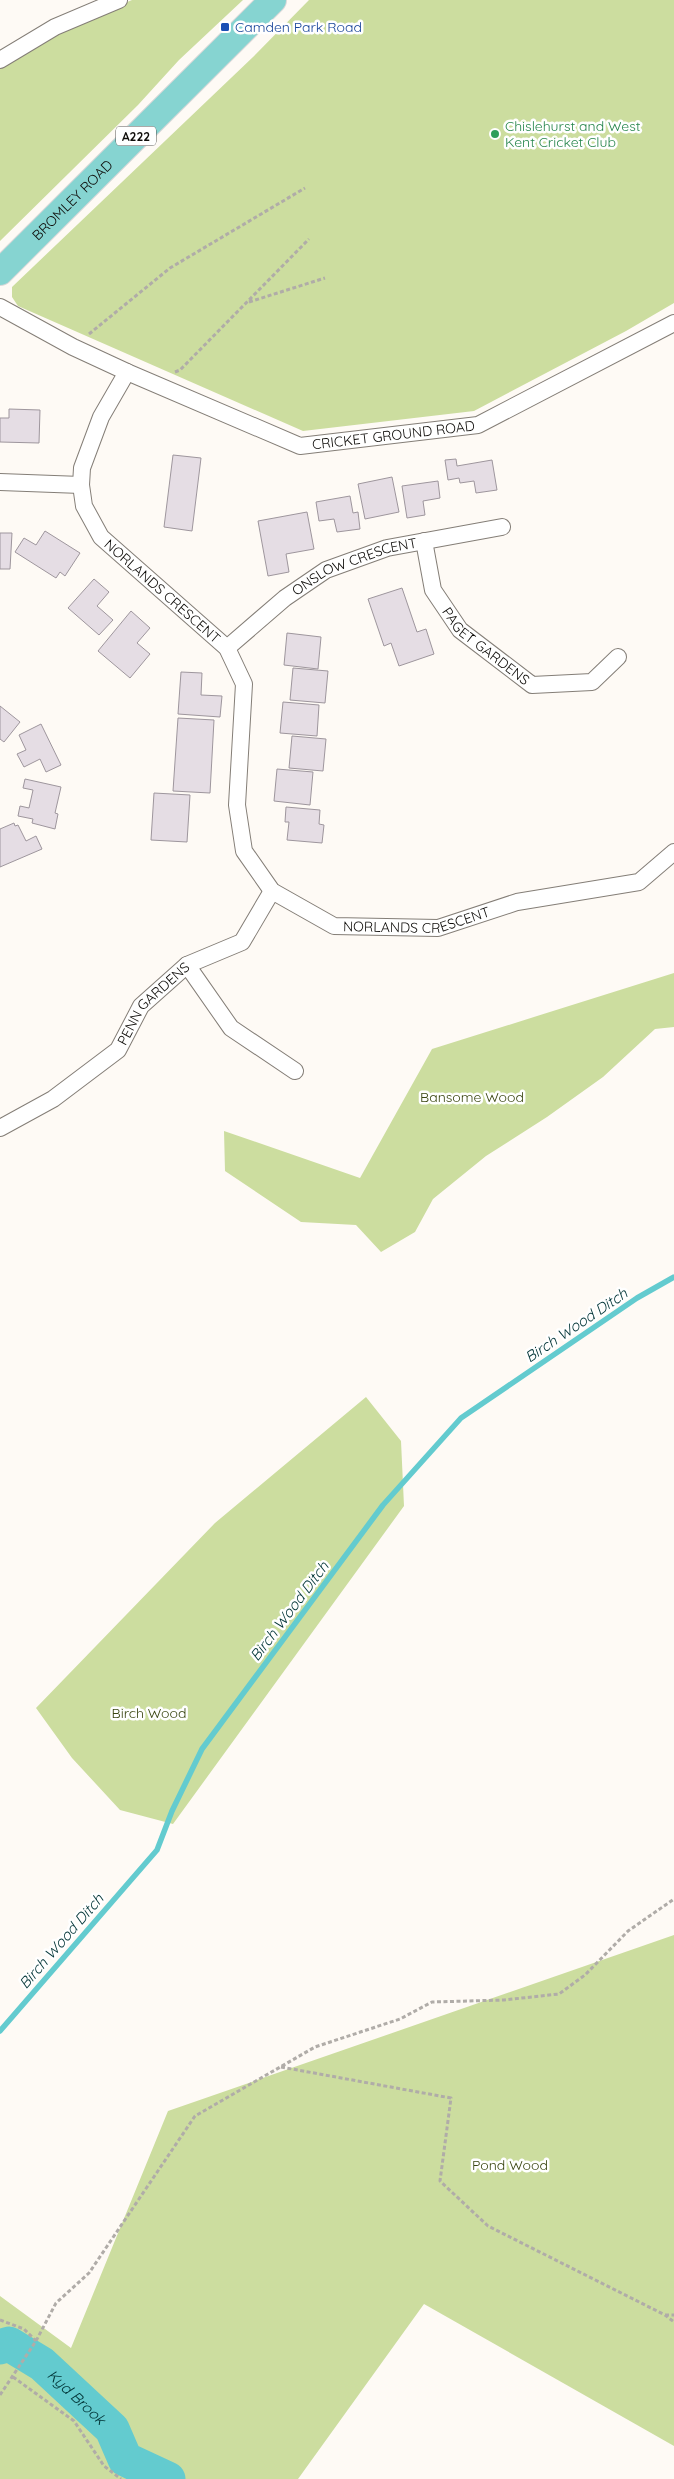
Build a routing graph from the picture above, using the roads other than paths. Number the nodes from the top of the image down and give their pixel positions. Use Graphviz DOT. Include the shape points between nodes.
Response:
graph roads {
  1 [pos="119,0"];
  2 [pos="273,0"];
  3 [pos="0,60"];
  4 [pos="0,272"];
  5 [pos="0,307"];
  6 [pos="674,323"];
  7 [pos="127,372"];
  8 [pos="0,482"];
  9 [pos="81,486"];
  10 [pos="502,527"];
  11 [pos="424,541"];
  12 [pos="226,648"];
  13 [pos="618,657"];
  14 [pos="674,852"];
  15 [pos="272,891"];
  16 [pos="187,965"];
  17 [pos="295,1071"];
  18 [pos="0,1128"];
  1 -- 3 [label="street" via="55,27"];
  2 -- 4 [label="main road, BROMLEY ROAD / A222"];
  5 -- 7 [label="street, CRICKET GROUND ROAD"];
  6 -- 7 [label="street, CRICKET GROUND ROAD" via="478,425 300,446"];
  7 -- 9 [label="street, NORLANDS CRESCENT" via="98,425 82,468"];
  8 -- 9 [label="street"];
  9 -- 12 [label="street, NORLANDS CRESCENT" via="84,506 101,537"];
  10 -- 11 [label="street, ONSLOW CRESCENT"];
  11 -- 12 [label="street, ONSLOW CRESCENT" via="387,548 326,570 285,598"];
  11 -- 13 [label="street, PAGET GARDENS" via="433,590 460,630 532,685 592,682"];
  12 -- 15 [label="street, NORLANDS CRESCENT" via="244,684 237,805 244,851"];
  14 -- 15 [label="street, NORLANDS CRESCENT" via="639,882 517,902 438,928 334,926"];
  15 -- 16 [label="street, PENN GARDENS" via="242,942"];
  16 -- 17 [label="street" via="232,1028"];
  16 -- 18 [label="street, PENN GARDENS" via="141,1006 118,1050 53,1099"];
}
